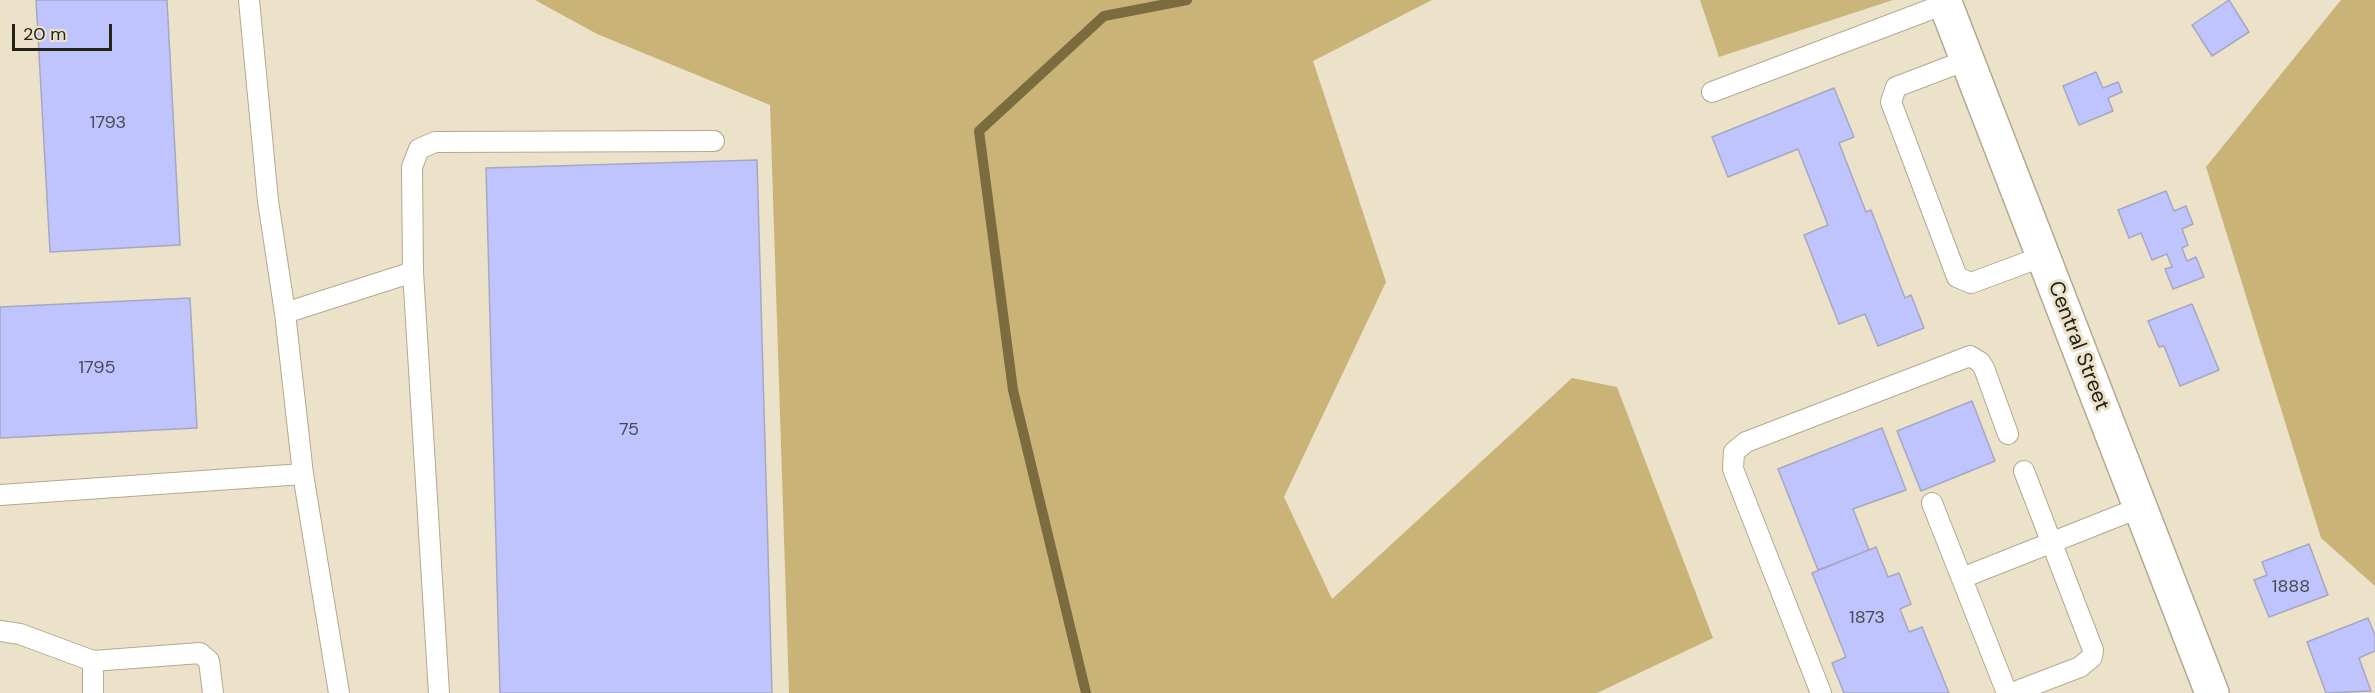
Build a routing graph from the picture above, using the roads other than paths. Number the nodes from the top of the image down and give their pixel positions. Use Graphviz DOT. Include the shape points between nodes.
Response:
graph roads {
  1 [pos="249,0"];
  2 [pos="1945,2"];
  3 [pos="1967,60"];
  4 [pos="1712,92"];
  5 [pos="714,141"];
  6 [pos="2044,256"];
  7 [pos="413,272"];
  8 [pos="285,313"];
  9 [pos="2008,434"];
  10 [pos="2024,471"];
  11 [pos="303,474"];
  12 [pos="0,495"];
  13 [pos="1932,503"];
  14 [pos="2140,507"];
  15 [pos="2052,542"];
  16 [pos="1962,578"];
  17 [pos="0,631"];
  18 [pos="93,661"];
  19 [pos="93,693"];
  20 [pos="213,693"];
  21 [pos="339,693"];
  22 [pos="439,693"];
  23 [pos="1821,693"];
  24 [pos="2007,693"];
  25 [pos="2012,693"];
  26 [pos="2212,693"];
  1 -- 8 [label="lane" via="268,201"];
  2 -- 3 [label="main road, Central Street"];
  2 -- 4 [label="lane"];
  3 -- 6 [label="main road, Central Street"];
  3 -- 6 [label="lane" via="1896,87 1890,102 1957,277 1971,284"];
  5 -- 7 [label="lane" via="435,142 419,149 412,167"];
  6 -- 14 [label="main road, Central Street"];
  7 -- 8 [label="lane"];
  7 -- 22 [label="lane"];
  8 -- 11 [label="lane"];
  9 -- 23 [label="lane" via="1984,368 1970,356 1746,441 1734,452 1733,469"];
  10 -- 15 [label="lane"];
  11 -- 12 [label="lane"];
  11 -- 21 [label="lane"];
  13 -- 16 [label="lane"];
  14 -- 15 [label="lane"];
  14 -- 26 [label="main road, Central Street"];
  15 -- 16 [label="lane"];
  15 -- 25 [label="lane" via="2091,642 2092,657 2080,667"];
  16 -- 24 [label="lane"];
  17 -- 18 [label="lane" via="20,634"];
  18 -- 19 [label="lane"];
  18 -- 20 [label="lane" via="200,653 209,661"];
}
